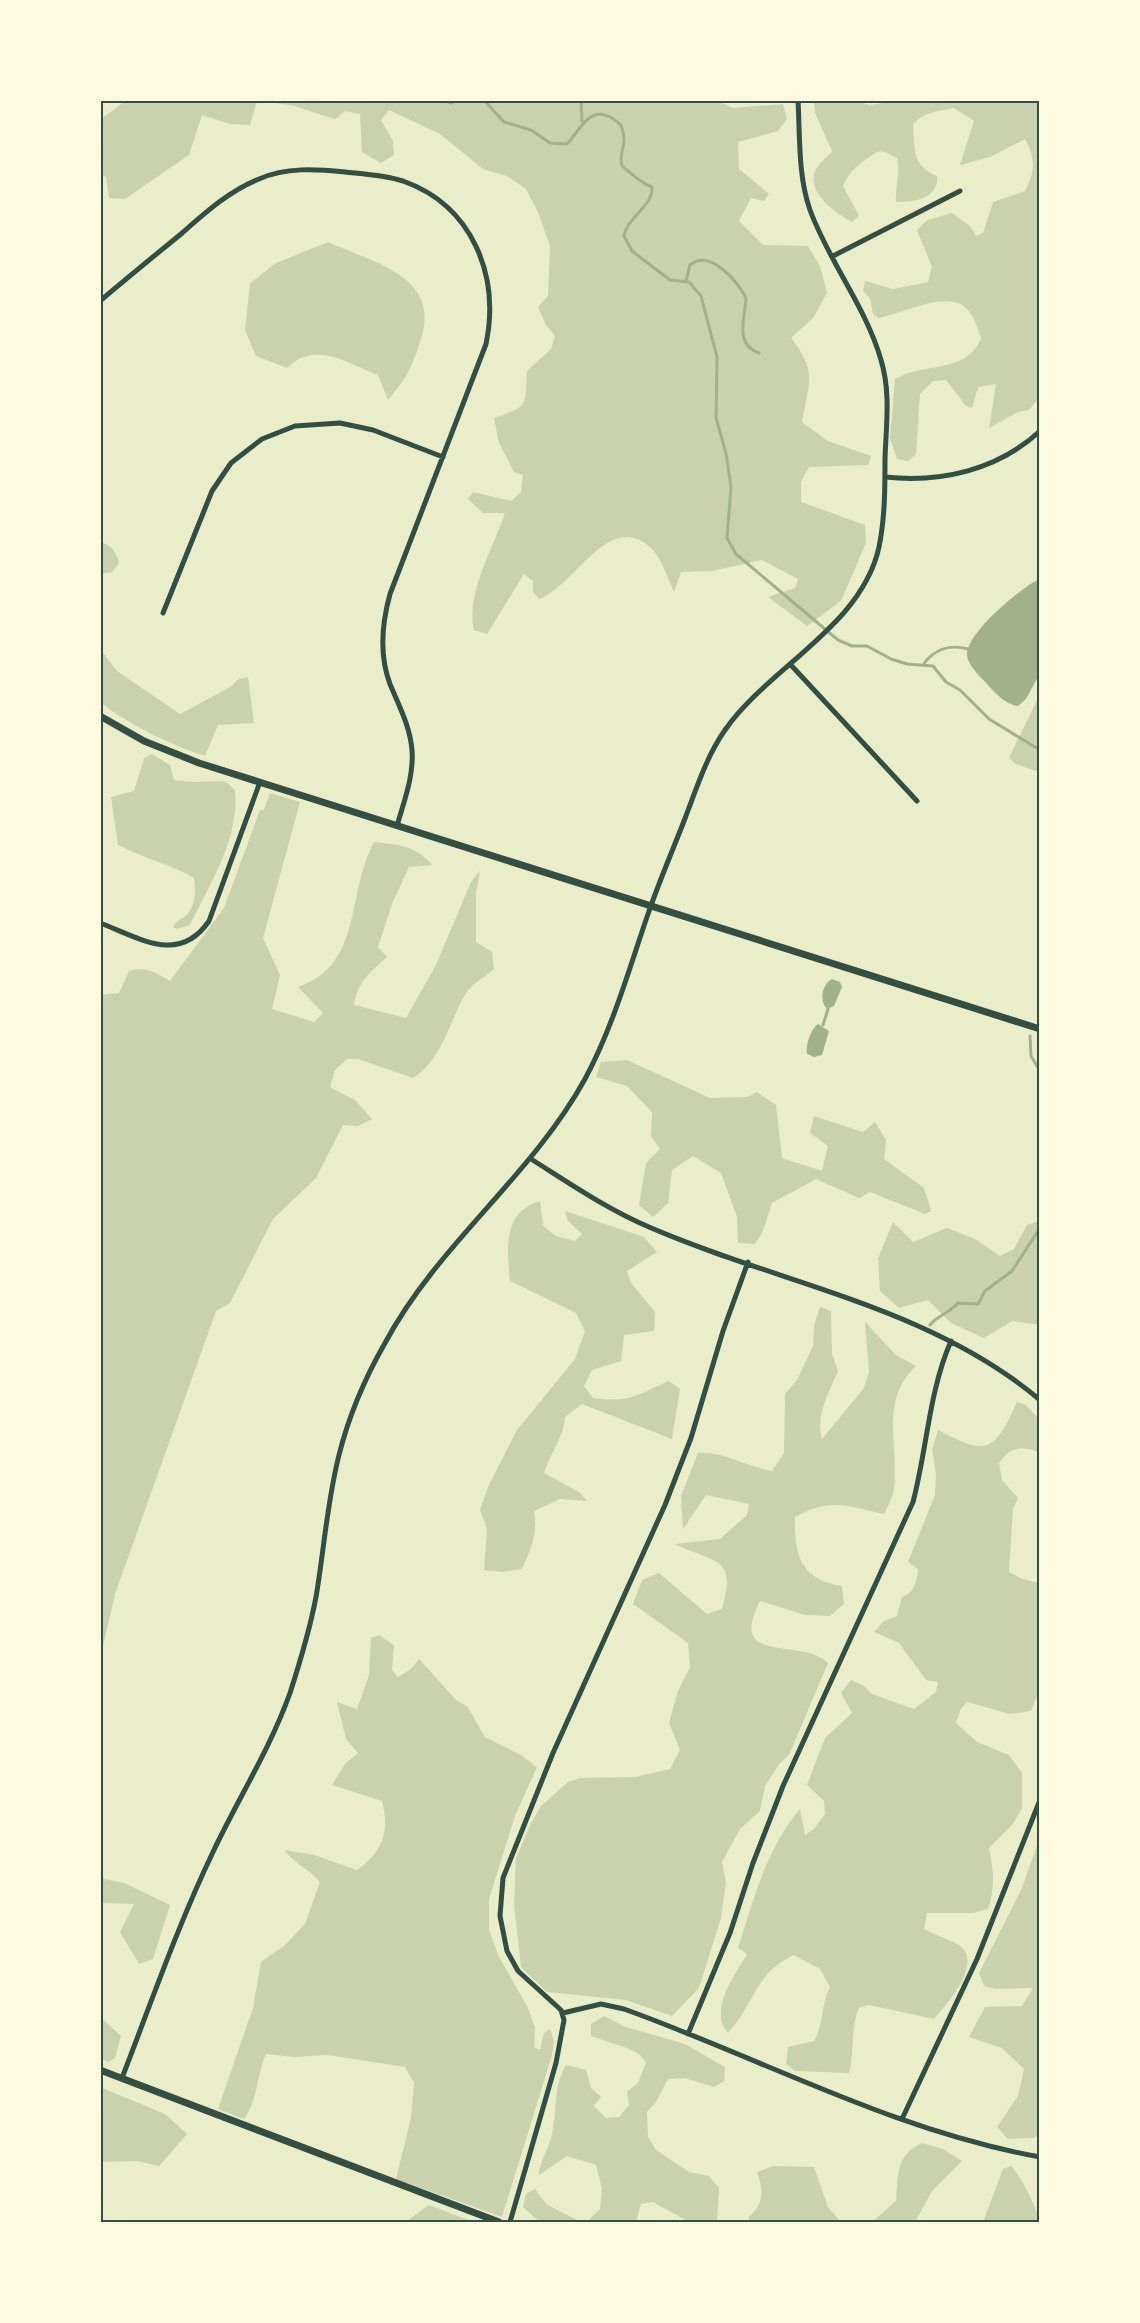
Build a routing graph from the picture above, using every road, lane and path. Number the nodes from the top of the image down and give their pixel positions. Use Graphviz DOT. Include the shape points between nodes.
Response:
graph roads {
  1 [pos="798,100"];
  2 [pos="960,191"];
  3 [pos="833,256"];
  4 [pos="100,301"];
  5 [pos="1040,431"];
  6 [pos="443,457"];
  7 [pos="885,477"];
  8 [pos="164,613"];
  9 [pos="790,664"];
  10 [pos="100,716"];
  11 [pos="260,782"];
  12 [pos="917,801"];
  13 [pos="397,826"];
  14 [pos="651,906"];
  15 [pos="100,923"];
  16 [pos="1039,1028"];
  17 [pos="531,1159"];
  18 [pos="748,1262"];
  19 [pos="951,1341"];
  20 [pos="1040,1400"];
  21 [pos="1040,1800"];
  22 [pos="563,2013"];
  23 [pos="688,2034"];
  24 [pos="100,2070"];
  25 [pos="122,2078"];
  26 [pos="902,2119"];
  27 [pos="1040,2157"];
  28 [pos="499,2223"];
  29 [pos="510,2223"];
  1 -- 3 [label="street" via="803,185 809,208"];
  2 -- 3 [label="street"];
  3 -- 7 [label="street" via="883,366 888,406"];
  4 -- 6 [label="street" via="247,184 299,170 402,181 433,197 460,221 475,244 490,290 491,320"];
  5 -- 7 [label="street" via="1012,453 969,471 907,479"];
  6 -- 8 [label="street" via="373,430 340,423 295,426 262,439 231,463 212,491"];
  6 -- 13 [label="street" via="383,622 386,671 405,717 412,752 409,785"];
  7 -- 9 [label="street" via="881,539 870,577 855,600"];
  9 -- 12 [label="street"];
  9 -- 14 [label="street" via="742,708 723,733 706,763"];
  10 -- 11 [label="street" via="144,741"];
  11 -- 13 [label="street"];
  11 -- 15 [label="street" via="209,921 194,939 178,946 160,946"];
  13 -- 14 [label="street"];
  14 -- 16 [label="street"];
  14 -- 17 [label="street" via="620,998 592,1064 566,1111"];
  17 -- 18 [label="street" via="592,1198 649,1227"];
  17 -- 25 [label="street" via="435,1266 396,1322 370,1370 338,1457 316,1600 288,1697 257,1770 195,1890"];
  18 -- 19 [label="street"];
  18 -- 22 [label="street" via="665,1505 553,1753 502,1884 500,1925 507,1951 528,1983"];
  19 -- 20 [label="street"];
  19 -- 23 [label="street" via="940,1374 913,1502 783,1786 730,1933"];
  21 -- 26 [label="street" via="977,1959"];
  22 -- 23 [label="street" via="601,2004"];
  22 -- 29 [label="street" via="556,2063"];
  23 -- 26 [label="street"];
  24 -- 25 [label="street"];
  25 -- 28 [label="street"];
  26 -- 27 [label="street" via="980,2145"];
}
